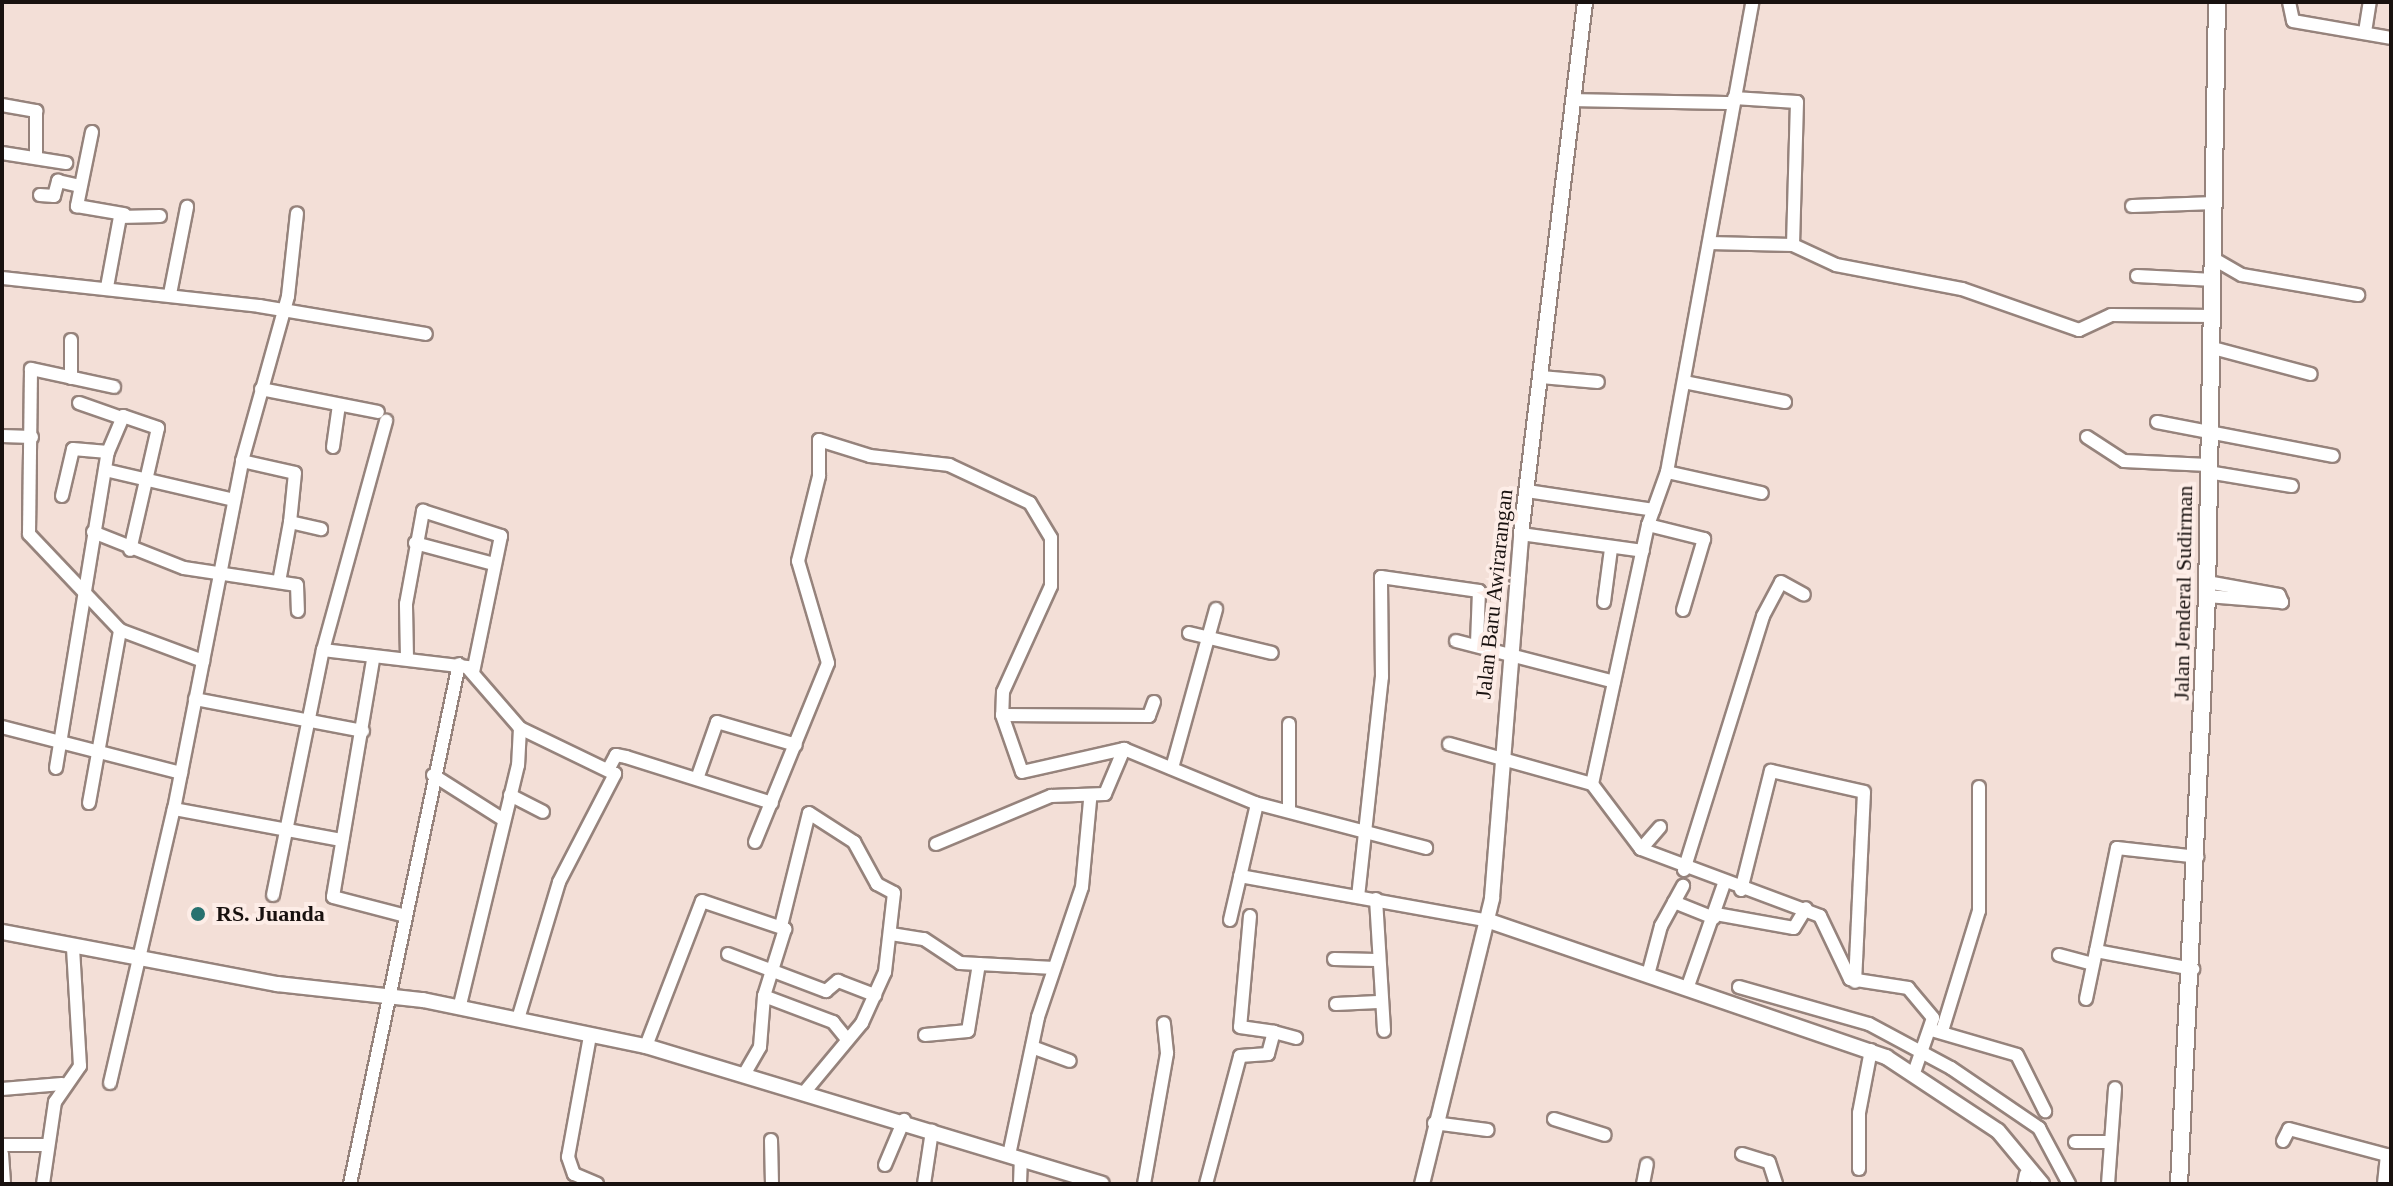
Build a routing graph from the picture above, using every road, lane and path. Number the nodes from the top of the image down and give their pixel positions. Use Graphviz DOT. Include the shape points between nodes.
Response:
graph roads {
  1 [pos="1585,2"];
  2 [pos="1752,2"];
  3 [pos="2217,2"];
  4 [pos="2289,2"];
  5 [pos="2370,2"];
  6 [pos="2365,32"];
  7 [pos="2391,38"];
  8 [pos="1575,100"];
  9 [pos="1734,101"];
  10 [pos="2,105"];
  11 [pos="92,132"];
  12 [pos="2,153"];
  13 [pos="36,154"];
  14 [pos="66,163"];
  15 [pos="80,186"];
  16 [pos="40,195"];
  17 [pos="2215,203"];
  18 [pos="2132,206"];
  19 [pos="187,207"];
  20 [pos="297,213"];
  21 [pos="124,214"];
  22 [pos="160,216"];
  23 [pos="1709,243"];
  24 [pos="1793,245"];
  25 [pos="2214,259"];
  26 [pos="2137,276"];
  27 [pos="2,278"];
  28 [pos="2214,280"];
  29 [pos="107,287"];
  30 [pos="170,294"];
  31 [pos="2358,295"];
  32 [pos="285,310"];
  33 [pos="2213,316"];
  34 [pos="426,334"];
  35 [pos="71,340"];
  36 [pos="2213,348"];
  37 [pos="2311,374"];
  38 [pos="1541,377"];
  39 [pos="71,378"];
  40 [pos="1598,382"];
  41 [pos="1684,382"];
  42 [pos="114,387"];
  43 [pos="261,389"];
  44 [pos="1785,402"];
  45 [pos="79,403"];
  46 [pos="339,405"];
  47 [pos="119,417"];
  48 [pos="2157,422"];
  49 [pos="2210,427"];
  50 [pos="2,436"];
  51 [pos="32,437"];
  52 [pos="2087,437"];
  53 [pos="333,447"];
  54 [pos="108,452"];
  55 [pos="2333,456"];
  56 [pos="242,461"];
  57 [pos="2208,469"];
  58 [pos="105,470"];
  59 [pos="1667,472"];
  60 [pos="144,479"];
  61 [pos="2292,486"];
  62 [pos="1527,491"];
  63 [pos="1762,493"];
  64 [pos="62,496"];
  65 [pos="234,500"];
  66 [pos="1654,510"];
  67 [pos="290,522"];
  68 [pos="1648,525"];
  69 [pos="321,529"];
  70 [pos="93,532"];
  71 [pos="1521,534"];
  72 [pos="415,543"];
  73 [pos="1611,549"];
  74 [pos="130,550"];
  75 [pos="1643,551"];
  76 [pos="494,564"];
  77 [pos="221,573"];
  78 [pos="279,582"];
  79 [pos="83,589"];
  80 [pos="2207,589"];
  81 [pos="1804,595"];
  82 [pos="1604,602"];
  83 [pos="1216,609"];
  84 [pos="1683,610"];
  85 [pos="298,611"];
  86 [pos="120,630"];
  87 [pos="1189,633"];
  88 [pos="1208,639"];
  89 [pos="1456,641"];
  90 [pos="1477,643"];
  91 [pos="323,650"];
  92 [pos="1272,653"];
  93 [pos="1509,653"];
  94 [pos="407,658"];
  95 [pos="373,660"];
  96 [pos="203,661"];
  97 [pos="459,664"];
  98 [pos="473,672"];
  99 [pos="1614,682"];
  100 [pos="195,699"];
  101 [pos="1154,702"];
  102 [pos="1002,715"];
  103 [pos="312,722"];
  104 [pos="1289,724"];
  105 [pos="2,727"];
  106 [pos="520,728"];
  107 [pos="363,731"];
  108 [pos="61,738"];
  109 [pos="1449,744"];
  110 [pos="796,745"];
  111 [pos="99,750"];
  112 [pos="1500,758"];
  113 [pos="1121,759"];
  114 [pos="56,768"];
  115 [pos="1172,768"];
  116 [pos="608,770"];
  117 [pos="181,773"];
  118 [pos="433,775"];
  119 [pos="698,776"];
  120 [pos="1592,784"];
  121 [pos="1979,787"];
  122 [pos="510,795"];
  123 [pos="1090,800"];
  124 [pos="89,803"];
  125 [pos="772,803"];
  126 [pos="1256,808"];
  127 [pos="174,809"];
  128 [pos="1289,810"];
  129 [pos="543,812"];
  130 [pos="504,820"];
  131 [pos="1660,827"];
  132 [pos="289,831"];
  133 [pos="1364,832"];
  134 [pos="342,840"];
  135 [pos="755,842"];
  136 [pos="936,844"];
  137 [pos="1426,848"];
  138 [pos="1641,849"];
  139 [pos="2198,857"];
  140 [pos="1684,870"];
  141 [pos="1240,876"];
  142 [pos="1724,884"];
  143 [pos="1683,886"];
  144 [pos="1741,890"];
  145 [pos="273,895"];
  146 [pos="1358,897"];
  147 [pos="1376,899"];
  148 [pos="1674,902"];
  149 [pos="1806,908"];
  150 [pos="402,915"];
  151 [pos="1250,916"];
  152 [pos="1715,916"];
  153 [pos="1230,920"];
  154 [pos="1489,921"];
  155 [pos="781,926"];
  156 [pos="2,932"];
  157 [pos="891,934"];
  158 [pos="73,947"];
  159 [pos="728,954"];
  160 [pos="136,955"];
  161 [pos="2059,955"];
  162 [pos="2094,958"];
  163 [pos="1334,959"];
  164 [pos="1376,960"];
  165 [pos="1651,962"];
  166 [pos="979,964"];
  167 [pos="1054,968"];
  168 [pos="2193,969"];
  169 [pos="773,970"];
  170 [pos="1690,980"];
  171 [pos="1855,982"];
  172 [pos="1739,987"];
  173 [pos="387,995"];
  174 [pos="875,995"];
  175 [pos="764,996"];
  176 [pos="2086,999"];
  177 [pos="1378,1002"];
  178 [pos="1756,1002"];
  179 [pos="1336,1004"];
  180 [pos="1774,1007"];
  181 [pos="459,1008"];
  182 [pos="518,1019"];
  183 [pos="1164,1023"];
  184 [pos="1835,1027"];
  185 [pos="1384,1031"];
  186 [pos="1938,1031"];
  187 [pos="1274,1032"];
  188 [pos="925,1035"];
  189 [pos="590,1036"];
  190 [pos="1296,1038"];
  191 [pos="847,1039"];
  192 [pos="646,1046"];
  193 [pos="1032,1047"];
  194 [pos="1871,1050"];
  195 [pos="1925,1056"];
  196 [pos="1070,1061"];
  197 [pos="746,1071"];
  198 [pos="1915,1072"];
  199 [pos="110,1083"];
  200 [pos="62,1084"];
  201 [pos="2115,1088"];
  202 [pos="2,1089"];
  203 [pos="807,1089"];
  204 [pos="2045,1111"];
  205 [pos="1554,1119"];
  206 [pos="904,1120"];
  207 [pos="2005,1122"];
  208 [pos="1434,1123"];
  209 [pos="1488,1130"];
  210 [pos="932,1131"];
  211 [pos="1605,1135"];
  212 [pos="771,1140"];
  213 [pos="2283,1141"];
  214 [pos="2075,1142"];
  215 [pos="2111,1142"];
  216 [pos="2,1145"];
  217 [pos="46,1145"];
  218 [pos="2,1154"];
  219 [pos="1742,1154"];
  220 [pos="1015,1157"];
  221 [pos="1647,1164"];
  222 [pos="885,1165"];
  223 [pos="1859,1169"];
  224 [pos="2025,1179"];
  225 [pos="4,1184"];
  226 [pos="43,1184"];
  227 [pos="350,1184"];
  228 [pos="597,1184"];
  229 [pos="772,1184"];
  230 [pos="924,1184"];
  231 [pos="1020,1184"];
  232 [pos="1102,1184"];
  233 [pos="1144,1184"];
  234 [pos="1206,1184"];
  235 [pos="1422,1184"];
  236 [pos="1643,1184"];
  237 [pos="1776,1184"];
  238 [pos="2042,1184"];
  239 [pos="2069,1184"];
  240 [pos="2108,1184"];
  241 [pos="2179,1184"];
  242 [pos="2384,1184"];
  1 -- 8 [label="street, Jalan Baru Awirarangan"];
  2 -- 9 [label="street"];
  3 -- 17 [label="main road, Jalan Jenderal Sudirman"];
  4 -- 6 [label="street" via="2293,21"];
  5 -- 6 [label="street"];
  6 -- 7 [label="street"];
  8 -- 9 [label="street"];
  8 -- 38 [label="street, Jalan Baru Awirarangan"];
  9 -- 23 [label="street"];
  9 -- 24 [label="street" via="1797,102"];
  10 -- 13 [label="street" via="36,111"];
  11 -- 15 [label="street"];
  12 -- 13 [label="street"];
  13 -- 14 [label="street"];
  15 -- 16 [label="street" via="58,181 54,196"];
  15 -- 21 [label="street" via="79,208"];
  17 -- 18 [label="street"];
  17 -- 25 [label="main road, Jalan Jenderal Sudirman"];
  19 -- 30 [label="street"];
  20 -- 32 [label="street"];
  21 -- 22 [label="street"];
  21 -- 29 [label="street"];
  23 -- 24 [label="street"];
  23 -- 41 [label="street"];
  24 -- 33 [label="street" via="1836,265 1962,289 2079,330 2111,315"];
  25 -- 28 [label="main road, Jalan Jenderal Sudirman"];
  25 -- 31 [label="street" via="2242,275"];
  26 -- 28 [label="street"];
  27 -- 29 [label="street"];
  28 -- 33 [label="main road, Jalan Jenderal Sudirman"];
  29 -- 30 [label="street"];
  30 -- 32 [label="street"];
  32 -- 34 [label="street"];
  32 -- 43 [label="street"];
  33 -- 36 [label="main road, Jalan Jenderal Sudirman"];
  35 -- 39 [label="street"];
  36 -- 37 [label="street"];
  36 -- 49 [label="main road, Jalan Jenderal Sudirman"];
  38 -- 40 [label="street"];
  38 -- 62 [label="street, Jalan Baru Awirarangan"];
  39 -- 42 [label="street"];
  39 -- 51 [label="street" via="31,369"];
  41 -- 44 [label="street"];
  41 -- 59 [label="street"];
  43 -- 46 [label="street"];
  43 -- 56 [label="street"];
  45 -- 47 [label="street"];
  46 -- 53 [label="street"];
  46 -- 91 [label="street" via="382,417"];
  47 -- 54 [label="street"];
  47 -- 60 [label="street" via="158,423"];
  48 -- 49 [label="street"];
  49 -- 55 [label="street"];
  49 -- 57 [label="main road, Jalan Jenderal Sudirman"];
  50 -- 51 [label="street"];
  51 -- 79 [label="street" via="29,534"];
  52 -- 57 [label="street" via="2124,461"];
  54 -- 58 [label="street"];
  54 -- 64 [label="street" via="73,449"];
  56 -- 65 [label="street"];
  56 -- 67 [label="street" via="295,473"];
  57 -- 61 [label="street"];
  57 -- 80 [label="main road, Jalan Jenderal Sudirman"];
  58 -- 60 [label="street"];
  58 -- 70 [label="street"];
  59 -- 63 [label="street"];
  59 -- 66 [label="street"];
  60 -- 65 [label="street"];
  60 -- 74 [label="street"];
  62 -- 66 [label="street"];
  62 -- 71 [label="street, Jalan Baru Awirarangan"];
  65 -- 77 [label="street"];
  66 -- 68 [label="street"];
  67 -- 69 [label="street"];
  67 -- 78 [label="street"];
  68 -- 75 [label="street"];
  68 -- 84 [label="street" via="1704,539"];
  70 -- 74 [label="street"];
  70 -- 79 [label="street"];
  71 -- 73 [label="street"];
  71 -- 93 [label="street, Jalan Baru Awirarangan"];
  72 -- 76 [label="street"];
  72 -- 76 [label="street" via="423,511 500,535"];
  72 -- 94 [label="street"];
  73 -- 75 [label="street"];
  73 -- 82 [label="street"];
  74 -- 77 [label="street"];
  75 -- 99 [label="street"];
  76 -- 98 [label="street"];
  77 -- 78 [label="street"];
  77 -- 96 [label="street"];
  78 -- 85 [label="street" via="299,587"];
  79 -- 86 [label="street"];
  79 -- 108 [label="street"];
  80 -- 80 [label="street" via="2279,595 2282,602"];
  80 -- 139 [label="main road, Jalan Jenderal Sudirman"];
  81 -- 140 [label="street" via="1781,582 1763,616"];
  83 -- 88 [label="street"];
  86 -- 96 [label="street"];
  86 -- 111 [label="street"];
  87 -- 88 [label="street"];
  88 -- 92 [label="street"];
  88 -- 115 [label="street"];
  89 -- 90 [label="street"];
  90 -- 93 [label="street"];
  90 -- 133 [label="street" via="1479,591 1383,575 1382,677"];
  91 -- 95 [label="street"];
  91 -- 103 [label="street"];
  93 -- 99 [label="street"];
  93 -- 112 [label="street, Jalan Baru Awirarangan"];
  94 -- 95 [label="street" via="378,653"];
  94 -- 97 [label="street"];
  95 -- 107 [label="street"];
  96 -- 100 [label="street"];
  97 -- 98 [label="street"];
  97 -- 118 [label="street"];
  98 -- 106 [label="street"];
  99 -- 120 [label="street"];
  100 -- 103 [label="street"];
  100 -- 117 [label="street"];
  101 -- 102 [label="street" via="1146,716"];
  102 -- 110 [label="street" via="1003,692 1051,586 1051,538 1030,503 949,465 870,456 820,439 819,476 798,561 828,663"];
  102 -- 113 [label="street" via="1022,772"];
  103 -- 107 [label="street"];
  103 -- 132 [label="street"];
  104 -- 128 [label="street"];
  105 -- 108 [label="street"];
  106 -- 116 [label="street"];
  106 -- 122 [label="street"];
  107 -- 134 [label="street"];
  108 -- 111 [label="street"];
  108 -- 114 [label="street"];
  109 -- 112 [label="street"];
  110 -- 119 [label="street" via="717,722"];
  110 -- 125 [label="street"];
  111 -- 117 [label="street"];
  111 -- 124 [label="street"];
  112 -- 120 [label="street"];
  112 -- 154 [label="street, Jalan Baru Awirarangan"];
  113 -- 115 [label="street"];
  113 -- 123 [label="street" via="1114,786"];
  115 -- 128 [label="street"];
  116 -- 119 [label="street" via="616,755 683,780"];
  116 -- 182 [label="street" via="615,774 559,882"];
  117 -- 127 [label="street"];
  118 -- 130 [label="street"];
  118 -- 150 [label="street"];
  119 -- 125 [label="street"];
  120 -- 138 [label="street"];
  121 -- 186 [label="street" via="1979,911"];
  122 -- 129 [label="street"];
  122 -- 130 [label="street"];
  123 -- 136 [label="street" via="1051,796"];
  123 -- 167 [label="street" via="1082,887"];
  125 -- 135 [label="street"];
  126 -- 141 [label="street"];
  127 -- 132 [label="street"];
  127 -- 160 [label="street"];
  128 -- 133 [label="street"];
  130 -- 181 [label="street"];
  131 -- 138 [label="street"];
  132 -- 134 [label="street"];
  132 -- 145 [label="street"];
  133 -- 137 [label="street"];
  133 -- 146 [label="street"];
  134 -- 150 [label="street" via="333,897"];
  138 -- 140 [label="street"];
  139 -- 162 [label="street" via="2117,848"];
  139 -- 168 [label="main road, Jalan Jenderal Sudirman"];
  140 -- 142 [label="street"];
  141 -- 146 [label="street"];
  141 -- 153 [label="street"];
  142 -- 144 [label="street"];
  142 -- 152 [label="street"];
  143 -- 148 [label="street"];
  144 -- 149 [label="street"];
  144 -- 171 [label="street" via="1771,771 1864,792"];
  146 -- 147 [label="street"];
  147 -- 154 [label="street"];
  147 -- 164 [label="street"];
  148 -- 152 [label="street"];
  148 -- 165 [label="street"];
  149 -- 152 [label="street" via="1794,928"];
  149 -- 171 [label="street" via="1825,923"];
  150 -- 173 [label="street"];
  151 -- 187 [label="street" via="1240,1027"];
  152 -- 170 [label="street"];
  154 -- 165 [label="street"];
  154 -- 208 [label="street, Jalan Baru Awirarangan"];
  155 -- 157 [label="street" via="809,813 854,842 877,884 894,893"];
  155 -- 169 [label="street"];
  155 -- 192 [label="street" via="696,902"];
  156 -- 158 [label="street"];
  157 -- 166 [label="street" via="924,939 948,958"];
  157 -- 174 [label="street"];
  158 -- 160 [label="street"];
  158 -- 200 [label="street" via="80,1066 77,1078"];
  159 -- 169 [label="street"];
  160 -- 173 [label="street" via="277,984"];
  160 -- 199 [label="street"];
  161 -- 162 [label="street"];
  162 -- 168 [label="street"];
  162 -- 176 [label="street"];
  163 -- 164 [label="street"];
  164 -- 177 [label="street"];
  165 -- 170 [label="street"];
  166 -- 167 [label="street"];
  166 -- 188 [label="street" via="968,1031"];
  167 -- 193 [label="street"];
  168 -- 241 [label="main road, Jalan Jenderal Sudirman"];
  169 -- 174 [label="street" via="826,991 838,981"];
  169 -- 175 [label="street"];
  170 -- 178 [label="street"];
  171 -- 186 [label="street" via="1915,992"];
  172 -- 178 [label="street"];
  173 -- 181 [label="street"];
  173 -- 227 [label="street"];
  174 -- 191 [label="street"];
  175 -- 191 [label="street" via="833,1022"];
  175 -- 197 [label="street" via="760,1047"];
  177 -- 179 [label="street"];
  177 -- 185 [label="street"];
  178 -- 180 [label="street"];
  180 -- 184 [label="street"];
  180 -- 184 [label="street"];
  181 -- 182 [label="street"];
  182 -- 189 [label="street"];
  183 -- 233 [label="street" via="1167,1053"];
  184 -- 194 [label="street"];
  184 -- 195 [label="street"];
  186 -- 195 [label="street"];
  186 -- 204 [label="street" via="2017,1055"];
  187 -- 190 [label="street"];
  187 -- 234 [label="street" via="1268,1054 1240,1056"];
  189 -- 192 [label="street"];
  189 -- 228 [label="street" via="568,1157 574,1174"];
  191 -- 203 [label="street"];
  192 -- 197 [label="street"];
  193 -- 196 [label="street"];
  193 -- 220 [label="street"];
  194 -- 198 [label="street"];
  194 -- 223 [label="street" via="1859,1113"];
  195 -- 198 [label="street"];
  195 -- 207 [label="street"];
  197 -- 203 [label="street"];
  198 -- 207 [label="street"];
  200 -- 202 [label="street"];
  200 -- 217 [label="street"];
  201 -- 215 [label="street"];
  203 -- 206 [label="street"];
  205 -- 211 [label="street"];
  206 -- 210 [label="street"];
  206 -- 222 [label="street"];
  207 -- 224 [label="street"];
  207 -- 239 [label="street" via="2039,1128"];
  208 -- 209 [label="street"];
  208 -- 235 [label="street, Jalan Baru Awirarangan"];
  210 -- 220 [label="street"];
  210 -- 230 [label="street"];
  212 -- 229 [label="street"];
  213 -- 242 [label="street" via="2289,1129 2387,1155"];
  214 -- 215 [label="street"];
  215 -- 240 [label="street"];
  216 -- 217 [label="street"];
  217 -- 226 [label="street"];
  218 -- 225 [label="street"];
  219 -- 237 [label="street" via="1769,1162"];
  220 -- 231 [label="street"];
  220 -- 232 [label="street"];
  221 -- 236 [label="street"];
  224 -- 238 [label="street"];
}
